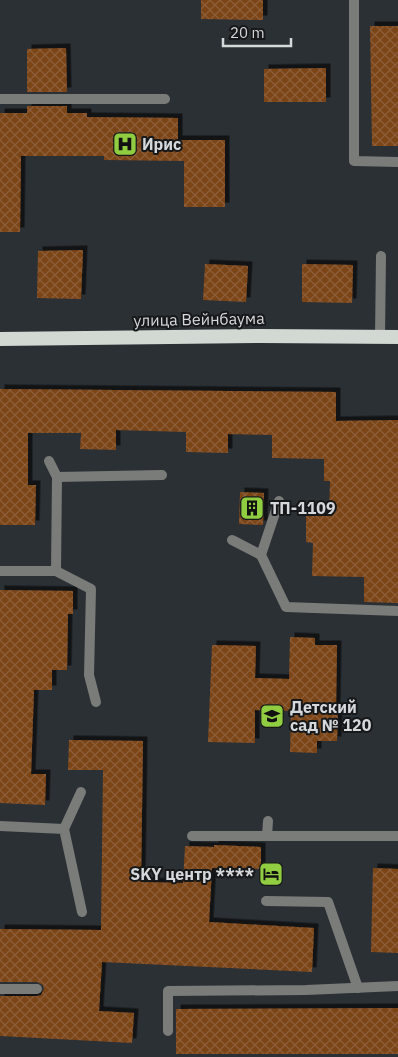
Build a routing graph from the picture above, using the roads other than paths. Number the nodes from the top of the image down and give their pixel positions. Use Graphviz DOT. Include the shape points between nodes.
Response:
graph roads {
  1 [pos="354,0"];
  2 [pos="0,99"];
  3 [pos="165,99"];
  4 [pos="398,162"];
  5 [pos="381,256"];
  6 [pos="380,337"];
  7 [pos="398,337"];
  8 [pos="0,339"];
  9 [pos="49,461"];
  10 [pos="162,475"];
  11 [pos="58,477"];
  12 [pos="279,500"];
  13 [pos="232,540"];
  14 [pos="261,555"];
  15 [pos="0,571"];
  16 [pos="56,571"];
  17 [pos="398,610"];
  18 [pos="96,702"];
  19 [pos="81,792"];
  20 [pos="268,821"];
  21 [pos="0,826"];
  22 [pos="64,829"];
  23 [pos="192,836"];
  24 [pos="267,836"];
  25 [pos="398,836"];
  26 [pos="266,900"];
  27 [pos="82,912"];
  28 [pos="398,986"];
  29 [pos="358,988"];
  30 [pos="0,989"];
  31 [pos="37,989"];
  32 [pos="168,1031"];
  1 -- 4 [label="street" via="354,161"];
  2 -- 3 [label="street"];
  5 -- 6 [label="street"];
  6 -- 7 [label="highway, улица Вейнбаума"];
  6 -- 8 [label="highway, улица Вейнбаума"];
  9 -- 11 [label="street"];
  10 -- 11 [label="street"];
  11 -- 16 [label="street"];
  12 -- 14 [label="street"];
  13 -- 14 [label="street"];
  14 -- 17 [label="street" via="286,607"];
  15 -- 16 [label="street"];
  16 -- 18 [label="street" via="91,589 89,675"];
  19 -- 22 [label="street"];
  20 -- 24 [label="street"];
  21 -- 22 [label="street"];
  22 -- 27 [label="street"];
  23 -- 24 [label="street"];
  24 -- 25 [label="street"];
  26 -- 29 [label="street" via="328,902"];
  28 -- 29 [label="street"];
  29 -- 32 [label="street" via="168,991"];
  30 -- 31 [label="street"];
}
